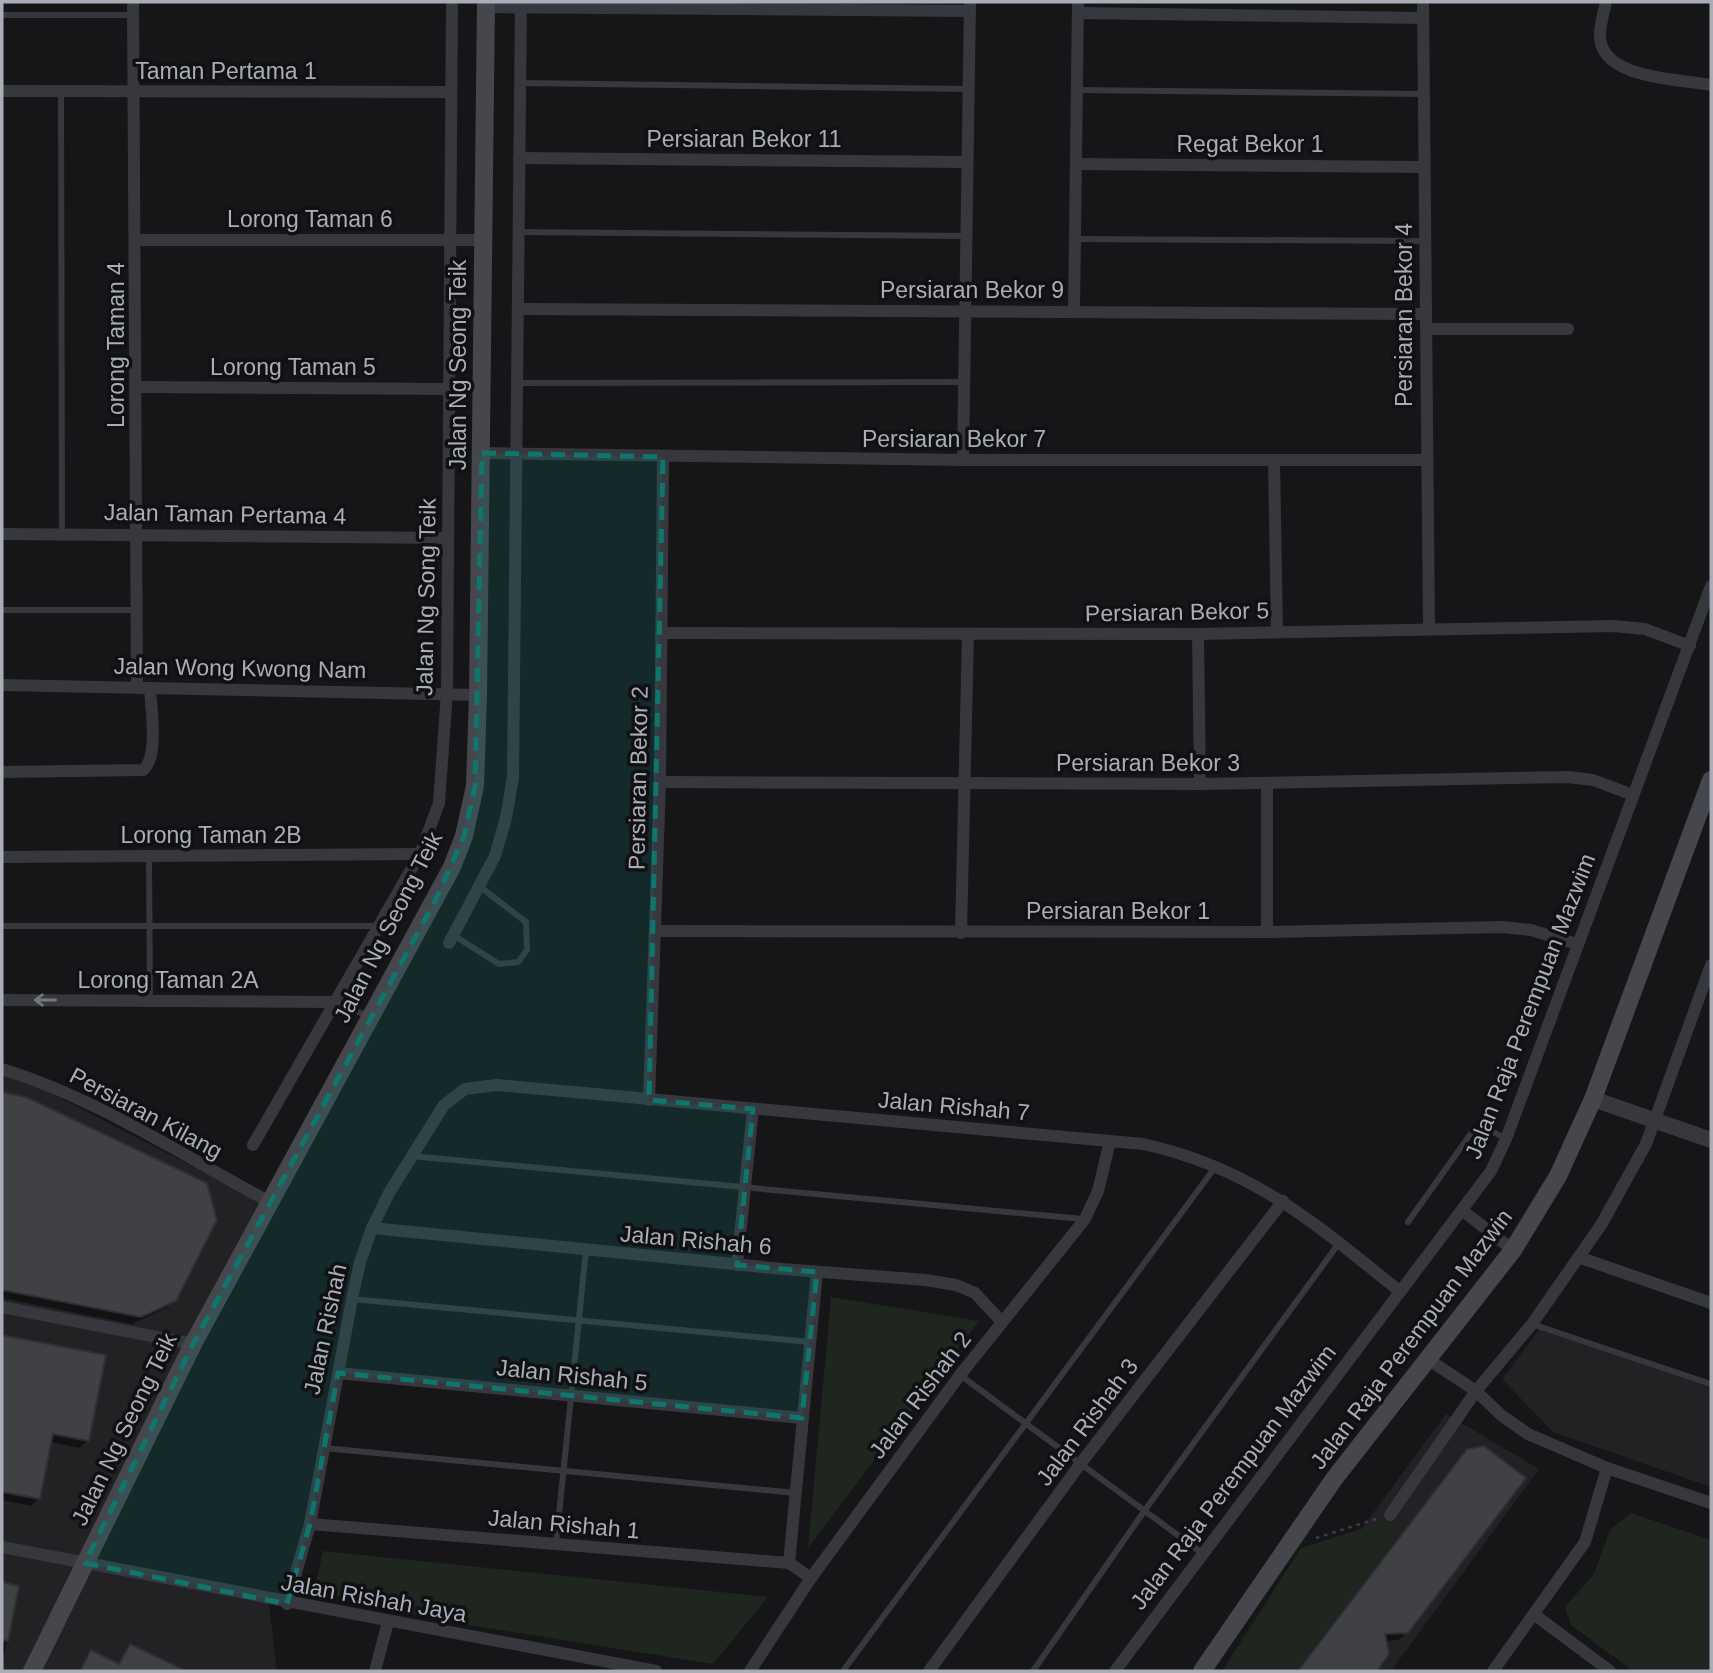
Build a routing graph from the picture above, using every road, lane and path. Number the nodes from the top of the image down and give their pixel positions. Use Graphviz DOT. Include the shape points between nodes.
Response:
graph roads {
  1 [pos="452,2"];
  2 [pos="1423,2"];
  3 [pos="1606,2"];
  4 [pos="486,5"];
  5 [pos="521,5"];
  6 [pos="970,6"];
  7 [pos="1078,7"];
  8 [pos="133,8"];
  9 [pos="2,15"];
  10 [pos="1423,18"];
  11 [pos="520,83"];
  12 [pos="1711,85"];
  13 [pos="968,89"];
  14 [pos="1077,90"];
  15 [pos="2,91"];
  16 [pos="61,91"];
  17 [pos="133,91"];
  18 [pos="451,92"];
  19 [pos="1423,94"];
  20 [pos="519,158"];
  21 [pos="967,162"];
  22 [pos="1076,164"];
  23 [pos="1424,167"];
  24 [pos="518,232"];
  25 [pos="967,236"];
  26 [pos="453,239"];
  27 [pos="1074,239"];
  28 [pos="136,240"];
  29 [pos="483,240"];
  30 [pos="1425,241"];
  31 [pos="519,309"];
  32 [pos="1074,310"];
  33 [pos="965,311"];
  34 [pos="1425,314"];
  35 [pos="1426,329"];
  36 [pos="1568,329"];
  37 [pos="965,382"];
  38 [pos="517,383"];
  39 [pos="137,387"];
  40 [pos="449,389"];
  41 [pos="482,453"];
  42 [pos="516,453"];
  43 [pos="663,457"];
  44 [pos="963,460"];
  45 [pos="1426,460"];
  46 [pos="1274,461"];
  47 [pos="2,534"];
  48 [pos="62,534"];
  49 [pos="137,534"];
  50 [pos="448,538"];
  51 [pos="1711,586"];
  52 [pos="2,610"];
  53 [pos="136,610"];
  54 [pos="1429,629"];
  55 [pos="1277,632"];
  56 [pos="661,633"];
  57 [pos="968,634"];
  58 [pos="1198,635"];
  59 [pos="1690,646"];
  60 [pos="2,685"];
  61 [pos="144,688"];
  62 [pos="447,692"];
  63 [pos="478,695"];
  64 [pos="2,772"];
  65 [pos="1711,780"];
  66 [pos="660,782"];
  67 [pos="1267,783"];
  68 [pos="1200,784"];
  69 [pos="965,785"];
  70 [pos="1633,795"];
  71 [pos="420,854"];
  72 [pos="149,856"];
  73 [pos="2,857"];
  74 [pos="479,886"];
  75 [pos="2,926"];
  76 [pos="149,926"];
  77 [pos="379,926"];
  78 [pos="657,931"];
  79 [pos="1267,932"];
  80 [pos="961,933"];
  81 [pos="451,939"];
  82 [pos="1577,944"];
  83 [pos="1711,965"];
  84 [pos="2,1000"];
  85 [pos="150,1001"];
  86 [pos="334,1002"];
  87 [pos="370,1017"];
  88 [pos="2,1069"];
  89 [pos="465,1089"];
  90 [pos="1593,1099"];
  91 [pos="649,1100"];
  92 [pos="753,1109"];
  93 [pos="1655,1121"];
  94 [pos="1506,1139"];
  95 [pos="1711,1140"];
  96 [pos="1111,1141"];
  97 [pos="254,1145"];
  98 [pos="411,1156"];
  99 [pos="1216,1166"];
  100 [pos="745,1189"];
  101 [pos="268,1201"];
  102 [pos="1283,1201"];
  103 [pos="1463,1211"];
  104 [pos="1085,1219"];
  105 [pos="1408,1222"];
  106 [pos="372,1227"];
  107 [pos="1339,1243"];
  108 [pos="586,1250"];
  109 [pos="1513,1250"];
  110 [pos="1581,1258"];
  111 [pos="737,1265"];
  112 [pos="817,1272"];
  113 [pos="1398,1290"];
  114 [pos="352,1299"];
  115 [pos="1711,1303"];
  116 [pos="2,1307"];
  117 [pos="579,1320"];
  118 [pos="1002,1321"];
  119 [pos="1532,1324"];
  120 [pos="810,1342"];
  121 [pos="193,1344"];
  122 [pos="1426,1358"];
  123 [pos="338,1373"];
  124 [pos="960,1375"];
  125 [pos="1711,1384"];
  126 [pos="1476,1391"];
  127 [pos="571,1396"];
  128 [pos="802,1418"];
  129 [pos="1026,1424"];
  130 [pos="322,1448"];
  131 [pos="1081,1463"];
  132 [pos="1607,1468"];
  133 [pos="563,1471"];
  134 [pos="796,1493"];
  135 [pos="1711,1503"];
  136 [pos="1145,1510"];
  137 [pos="1390,1515"];
  138 [pos="310,1524"];
  139 [pos="556,1544"];
  140 [pos="1289,1546"];
  141 [pos="2,1547"];
  142 [pos="1202,1553"];
  143 [pos="85,1563"];
  144 [pos="789,1563"];
  145 [pos="811,1578"];
  146 [pos="287,1604"];
  147 [pos="1535,1615"];
  148 [pos="388,1622"];
  149 [pos="33,1671"];
  150 [pos="376,1671"];
  151 [pos="656,1671"];
  152 [pos="750,1671"];
  153 [pos="843,1671"];
  154 [pos="929,1671"];
  155 [pos="1033,1671"];
  156 [pos="1115,1671"];
  157 [pos="1202,1671"];
  158 [pos="1493,1671"];
  159 [pos="1610,1671"];
  1 -- 18 [label="street, Jalan Ng Song Teik"];
  2 -- 10 [label="street, Persiaran Bekor 4"];
  3 -- 12 [label="street" via="1599,36 1606,57 1624,70"];
  4 -- 5 [label="street"];
  4 -- 29 [label="main road, Jalan Ng Seong Teik"];
  5 -- 6 [label="street"];
  5 -- 11 [label="street"];
  6 -- 13 [label="street"];
  7 -- 10 [label="street"];
  7 -- 14 [label="street"];
  8 -- 9 [label="lane"];
  8 -- 17 [label="street, Lorong Taman 4"];
  10 -- 19 [label="street, Persiaran Bekor 4"];
  11 -- 13 [label="lane"];
  11 -- 20 [label="street"];
  13 -- 21 [label="street"];
  14 -- 19 [label="lane"];
  14 -- 22 [label="street"];
  15 -- 16 [label="street, Taman Pertama 1"];
  16 -- 17 [label="street, Taman Pertama 1"];
  16 -- 48 [label="lane"];
  17 -- 18 [label="street, Taman Pertama 1"];
  17 -- 28 [label="street, Lorong Taman 4"];
  18 -- 26 [label="street, Jalan Ng Song Teik"];
  19 -- 23 [label="street, Persiaran Bekor 4"];
  20 -- 21 [label="street, Persiaran Bekor 11"];
  20 -- 24 [label="street"];
  21 -- 25 [label="street"];
  22 -- 23 [label="street, Regat Bekor 1"];
  22 -- 27 [label="street"];
  23 -- 30 [label="street, Persiaran Bekor 4"];
  24 -- 25 [label="lane"];
  24 -- 31 [label="street"];
  25 -- 33 [label="street"];
  26 -- 28 [label="street, Lorong Taman 6"];
  26 -- 29 [label="street, Lorong Taman 6"];
  26 -- 40 [label="street, Jalan Ng Song Teik"];
  27 -- 30 [label="lane"];
  27 -- 32 [label="street"];
  28 -- 39 [label="street, Lorong Taman 4"];
  29 -- 41 [label="main road, Jalan Ng Seong Teik"];
  30 -- 34 [label="street, Persiaran Bekor 4"];
  31 -- 33 [label="street, Persiaran Bekor 9"];
  31 -- 38 [label="street"];
  32 -- 33 [label="street, Persiaran Bekor 9"];
  32 -- 34 [label="street, Persiaran Bekor 9"];
  33 -- 37 [label="street"];
  34 -- 35 [label="street, Persiaran Bekor 4"];
  35 -- 36 [label="street"];
  35 -- 45 [label="street, Persiaran Bekor 4"];
  37 -- 38 [label="lane"];
  37 -- 44 [label="street"];
  38 -- 42 [label="street"];
  39 -- 40 [label="street, Lorong Taman 5"];
  39 -- 49 [label="street, Lorong Taman 4"];
  40 -- 50 [label="street, Jalan Ng Song Teik"];
  41 -- 42 [label="street, Persiaran Bekor 7"];
  41 -- 63 [label="main road, Jalan Ng Seong Teik"];
  42 -- 43 [label="street, Persiaran Bekor 7"];
  42 -- 74 [label="street" via="513,777 495,856"];
  43 -- 44 [label="street, Persiaran Bekor 7"];
  43 -- 56 [label="street, Persiaran Bekor 2"];
  44 -- 46 [label="street, Persiaran Bekor 7"];
  45 -- 46 [label="street, Persiaran Bekor 7"];
  45 -- 54 [label="street, Persiaran Bekor 4"];
  46 -- 55 [label="street"];
  47 -- 48 [label="street, Jalan Taman Pertama 4"];
  48 -- 49 [label="street, Jalan Taman Pertama 4"];
  49 -- 50 [label="street, Jalan Taman Pertama 4"];
  49 -- 53 [label="street, Lorong Taman 4"];
  50 -- 62 [label="street, Jalan Ng Song Teik"];
  51 -- 59 [label="street, Jalan Raja Perempuan Mazwim"];
  52 -- 53 [label="lane"];
  53 -- 61 [label="street, Lorong Taman 4"];
  54 -- 55 [label="street, Persiaran Bekor 5"];
  54 -- 59 [label="street, Persiaran Bekor 5" via="1613,626 1645,629"];
  55 -- 58 [label="street, Persiaran Bekor 5"];
  56 -- 57 [label="street, Persiaran Bekor 5"];
  56 -- 66 [label="street, Persiaran Bekor 2"];
  57 -- 58 [label="street, Persiaran Bekor 5"];
  57 -- 69 [label="street"];
  58 -- 68 [label="street"];
  59 -- 70 [label="street, Jalan Raja Perempuan Mazwim"];
  60 -- 61 [label="street, Jalan Wong Kwong Nam"];
  61 -- 62 [label="street, Jalan Wong Kwong Nam"];
  61 -- 64 [label="street, Lorong Taman 4" via="152,752 143,770"];
  62 -- 63 [label="street, Jalan Wong Kwong Nam"];
  62 -- 71 [label="street, Jalan Ng Song Teik" via="439,803"];
  63 -- 87 [label="main road, Jalan Ng Seong Teik" via="475,786 464,836 436,899"];
  65 -- 90 [label="main road, Jalan Raja Perempuan Mazwin"];
  66 -- 69 [label="street, Persiaran Bekor 3"];
  66 -- 78 [label="street, Persiaran Bekor 2"];
  67 -- 68 [label="street, Persiaran Bekor 3"];
  67 -- 70 [label="street, Persiaran Bekor 3" via="1568,777 1593,780"];
  67 -- 79 [label="street"];
  68 -- 69 [label="street, Persiaran Bekor 3"];
  69 -- 80 [label="street"];
  70 -- 82 [label="street, Jalan Raja Perempuan Mazwim"];
  71 -- 72 [label="street, Lorong Taman 2B"];
  71 -- 77 [label="street, Jalan Ng Song Teik"];
  72 -- 73 [label="street, Lorong Taman 2B"];
  72 -- 76 [label="lane"];
  74 -- 81 [label="street"];
  74 -- 81 [label="lane" via="526,922 527,950 518,962 499,964"];
  75 -- 76 [label="lane"];
  76 -- 77 [label="lane"];
  76 -- 85 [label="lane"];
  77 -- 86 [label="street, Jalan Ng Song Teik"];
  78 -- 80 [label="street, Persiaran Bekor 1"];
  78 -- 91 [label="street, Persiaran Bekor 2"];
  79 -- 80 [label="street, Persiaran Bekor 1"];
  79 -- 82 [label="street, Persiaran Bekor 1" via="1502,927 1531,929"];
  82 -- 94 [label="street, Jalan Raja Perempuan Mazwim"];
  83 -- 93 [label="street"];
  85 -- 84 [label="street, Lorong Taman 2A, one-way"];
  85 -- 86 [label="street, Lorong Taman 2A"];
  86 -- 87 [label="lane"];
  86 -- 97 [label="street, Jalan Ng Song Teik"];
  87 -- 101 [label="main road, Jalan Ng Seong Teik"];
  88 -- 101 [label="street, Persiaran Kilang" via="88,1105"];
  89 -- 91 [label="street, Jalan Rishah 7" via="496,1085"];
  89 -- 98 [label="street, Jalan Rishah" via="444,1105"];
  90 -- 93 [label="street"];
  90 -- 109 [label="main road, Jalan Raja Perempuan Mazwin" via="1558,1177"];
  91 -- 92 [label="street, Jalan Rishah 7"];
  92 -- 96 [label="street, Jalan Rishah 7"];
  92 -- 100 [label="street"];
  93 -- 95 [label="street"];
  93 -- 110 [label="street"];
  94 -- 103 [label="street, Jalan Raja Perempuan Mazwim" via="1491,1171"];
  94 -- 105 [label="lane" via="1488,1129 1472,1132"];
  96 -- 99 [label="street, Jalan Rishah 7" via="1188,1153"];
  96 -- 104 [label="street, Jalan Rishah 2"];
  98 -- 100 [label="lane"];
  98 -- 106 [label="street, Jalan Rishah"];
  99 -- 102 [label="street, Jalan Rishah 7"];
  99 -- 129 [label="lane"];
  100 -- 104 [label="lane"];
  100 -- 111 [label="street"];
  101 -- 121 [label="main road, Jalan Ng Seong Teik"];
  102 -- 107 [label="street, Jalan Rishah 7"];
  102 -- 131 [label="street, Jalan Rishah 3"];
  103 -- 109 [label="street"];
  103 -- 113 [label="street, Jalan Raja Perempuan Mazwim"];
  104 -- 118 [label="street, Jalan Rishah 2"];
  106 -- 108 [label="street, Jalan Rishah 6"];
  106 -- 114 [label="street, Jalan Rishah"];
  107 -- 113 [label="street, Jalan Rishah 7"];
  107 -- 136 [label="lane"];
  108 -- 111 [label="street, Jalan Rishah 6"];
  108 -- 117 [label="lane"];
  109 -- 122 [label="main road, Jalan Raja Perempuan Mazwin"];
  110 -- 115 [label="street"];
  110 -- 119 [label="street"];
  111 -- 112 [label="street, Jalan Rishah 6"];
  112 -- 118 [label="street, Jalan Rishah 6" via="957,1284 975,1293"];
  112 -- 120 [label="street"];
  113 -- 142 [label="street, Jalan Raja Perempuan Mazwim"];
  114 -- 117 [label="lane"];
  114 -- 123 [label="street, Jalan Rishah"];
  116 -- 121 [label="street"];
  117 -- 120 [label="lane"];
  117 -- 127 [label="lane"];
  118 -- 124 [label="street, Jalan Rishah 2"];
  119 -- 125 [label="lane"];
  119 -- 126 [label="street"];
  120 -- 128 [label="street"];
  121 -- 143 [label="main road, Jalan Ng Seong Teik"];
  122 -- 126 [label="street"];
  122 -- 140 [label="main road, Jalan Raja Perempuan Mazwin"];
  123 -- 127 [label="street, Jalan Rishah 5"];
  123 -- 130 [label="street, Jalan Rishah"];
  124 -- 129 [label="lane"];
  124 -- 145 [label="street, Jalan Rishah 2"];
  126 -- 132 [label="street" via="1528,1434"];
  126 -- 137 [label="street"];
  127 -- 128 [label="street, Jalan Rishah 5"];
  127 -- 133 [label="lane"];
  128 -- 134 [label="street"];
  129 -- 131 [label="lane"];
  129 -- 153 [label="lane"];
  130 -- 133 [label="lane"];
  130 -- 138 [label="street, Jalan Rishah"];
  131 -- 136 [label="lane"];
  131 -- 154 [label="street, Jalan Rishah 3"];
  132 -- 135 [label="street"];
  132 -- 147 [label="street" via="1585,1542"];
  133 -- 134 [label="lane"];
  133 -- 139 [label="lane"];
  134 -- 144 [label="street"];
  136 -- 142 [label="lane"];
  136 -- 155 [label="lane"];
  137 -- 140 [label="path"];
  138 -- 139 [label="street, Jalan Rishah 1"];
  138 -- 146 [label="street, Jalan Rishah"];
  139 -- 144 [label="street, Jalan Rishah 1"];
  140 -- 157 [label="main road, Jalan Raja Perempuan Mazwin"];
  141 -- 143 [label="street, Jalan Rishah Jaya"];
  142 -- 156 [label="street, Jalan Raja Perempuan Mazwim"];
  143 -- 146 [label="street, Jalan Rishah Jaya"];
  143 -- 149 [label="main road, Jalan Ng Seong Teik"];
  144 -- 145 [label="street, Jalan Rishah 1"];
  145 -- 152 [label="street, Jalan Rishah 2"];
  146 -- 148 [label="street, Jalan Rishah Jaya"];
  147 -- 158 [label="street"];
  147 -- 159 [label="street"];
  148 -- 150 [label="street"];
  148 -- 151 [label="street, Jalan Rishah Jaya"];
}
